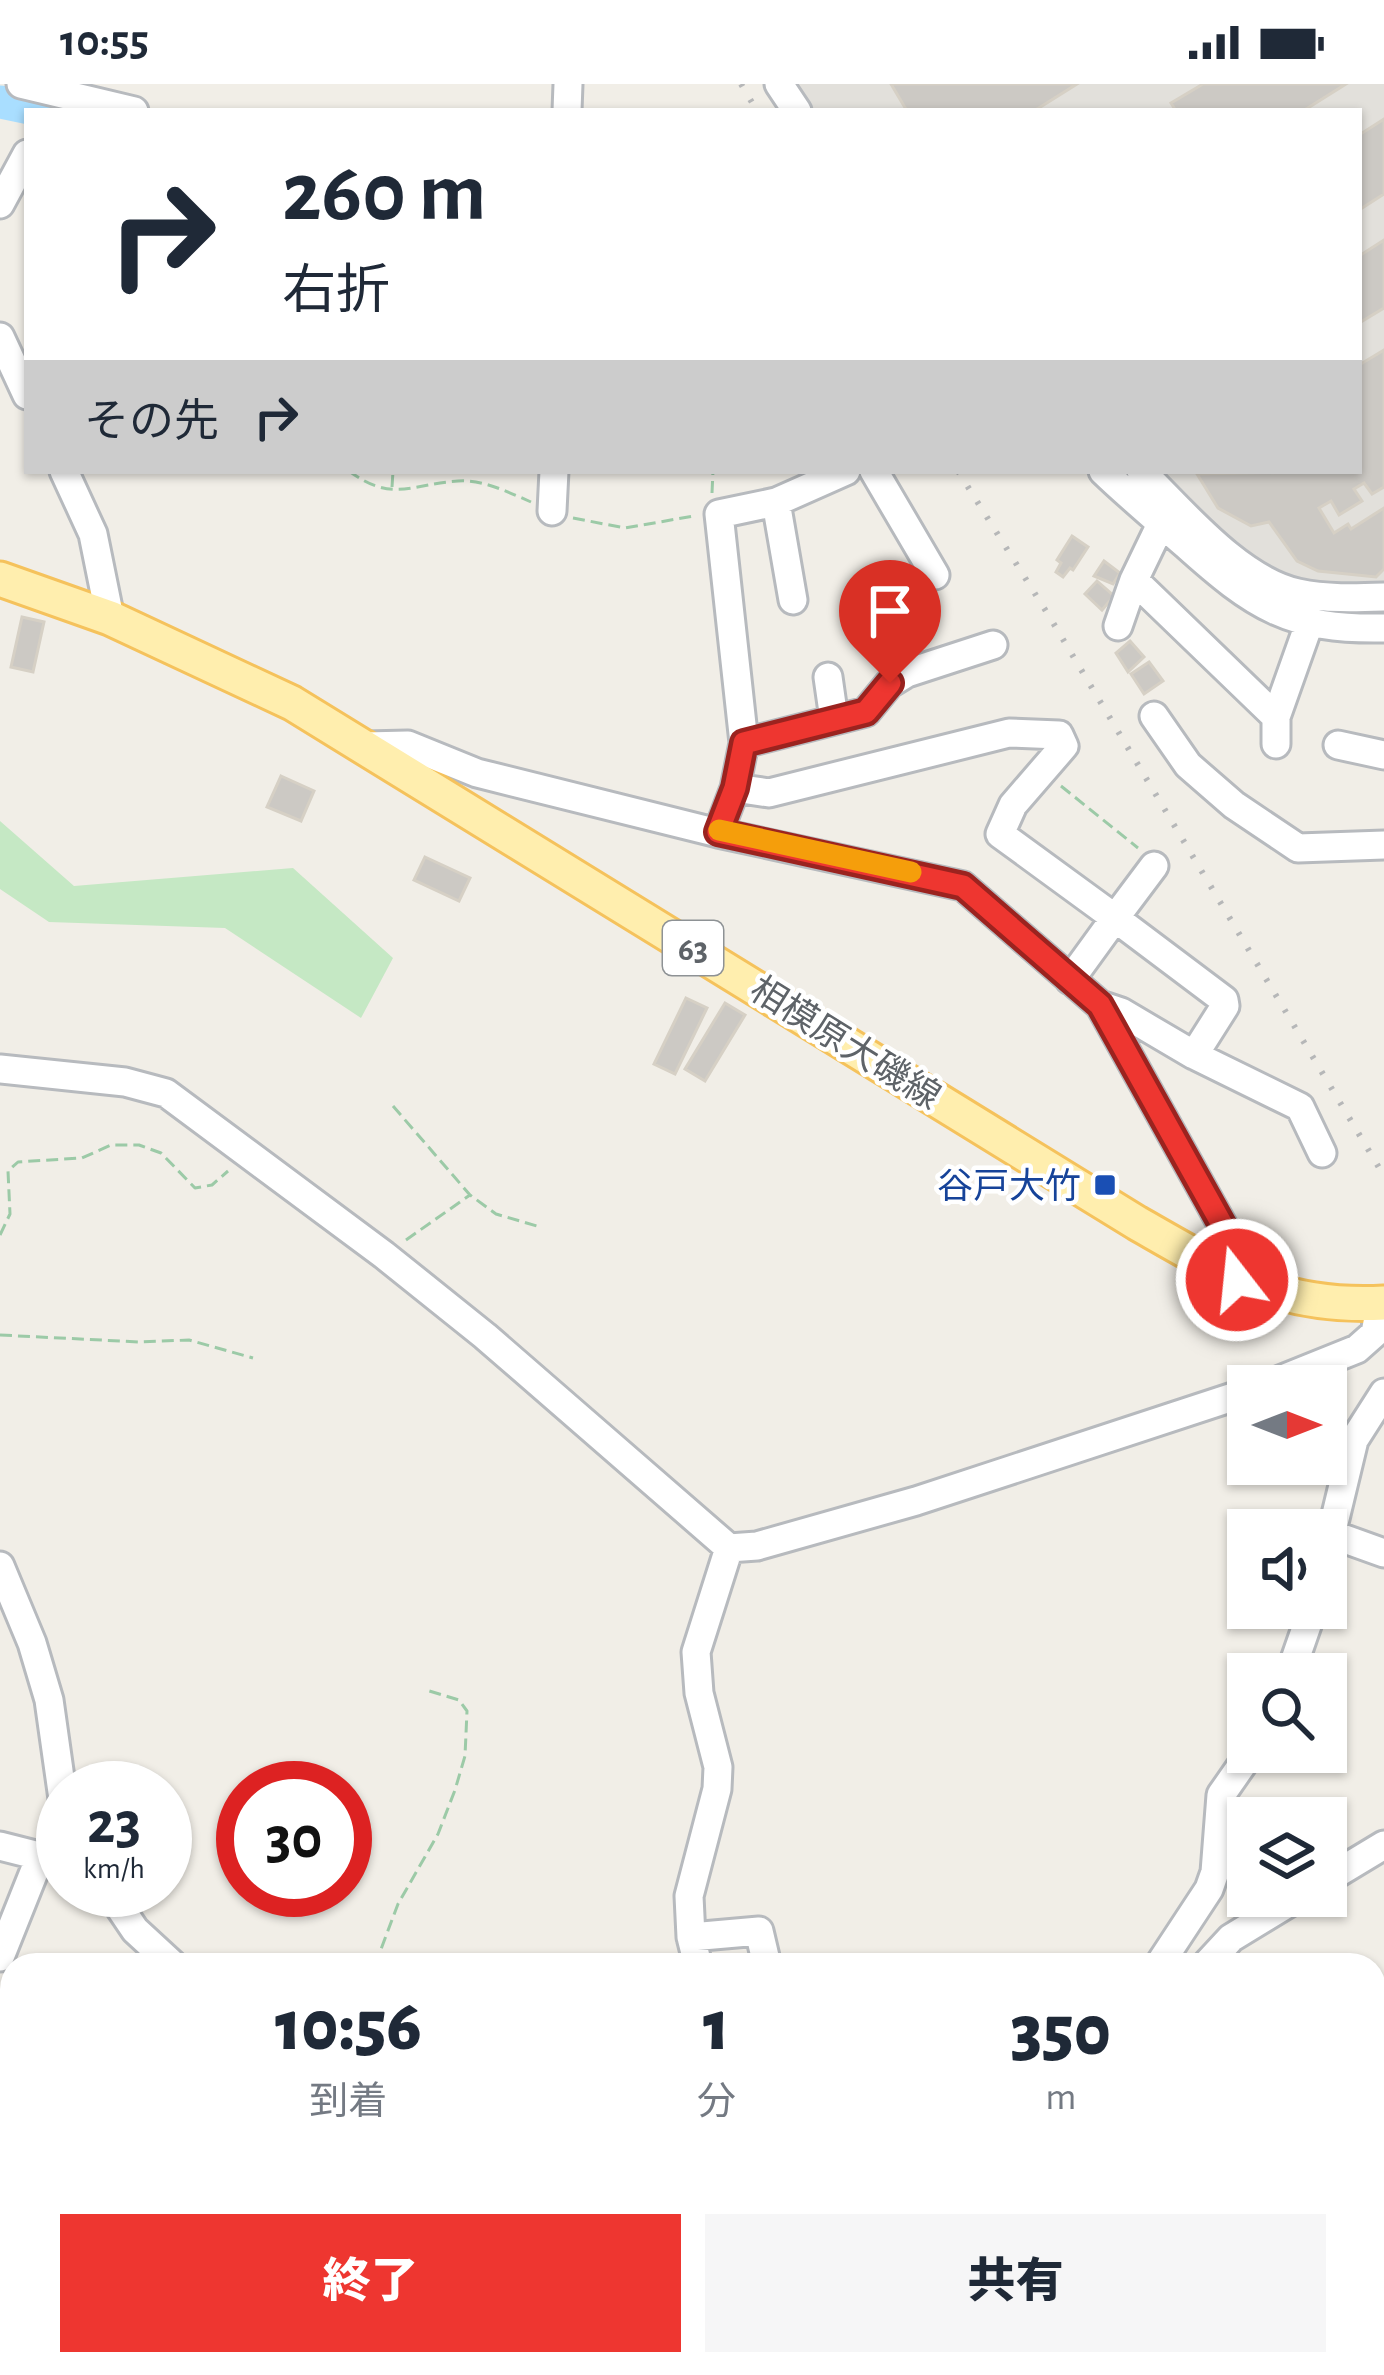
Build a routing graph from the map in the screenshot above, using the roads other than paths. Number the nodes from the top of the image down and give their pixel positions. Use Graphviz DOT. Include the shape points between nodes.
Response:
graph roads {
  1 [pos="21,84"];
  2 [pos="61,96"];
  3 [pos="119,108"];
  4 [pos="24,160"];
  5 [pos="0,204"];
  6 [pos="0,337"];
  7 [pos="24,389"];
  8 [pos="65,474"];
  9 [pos="554,474"];
  10 [pos="839,474"];
  11 [pos="876,474"];
  12 [pos="1106,474"];
  13 [pos="1144,474"];
  14 [pos="776,502"];
  15 [pos="553,511"];
  16 [pos="1161,524"];
  17 [pos="935,575"];
  18 [pos="0,579"];
  19 [pos="1134,580"];
  20 [pos="1384,597"];
  21 [pos="793,600"];
  22 [pos="110,618"];
  23 [pos="1309,624"];
  24 [pos="1118,626"];
  25 [pos="1384,628"];
  26 [pos="983,640"];
  27 [pos="828,677"];
  28 [pos="1154,716"];
  29 [pos="834,719"];
  30 [pos="744,743"];
  31 [pos="1339,745"];
  32 [pos="365,746"];
  33 [pos="1384,755"];
  34 [pos="735,788"];
  35 [pos="718,832"];
  36 [pos="1384,844"];
  37 [pos="1154,866"];
  38 [pos="1115,918"];
  39 [pos="1070,980"];
  40 [pos="1100,1005"];
  41 [pos="1194,1055"];
  42 [pos="0,1069"];
  43 [pos="1322,1153"];
  44 [pos="1237,1280"];
  45 [pos="1381,1319"];
  46 [pos="1320,1365"];
  47 [pos="1384,1393"];
  48 [pos="1227,1399"];
  49 [pos="1338,1509"];
  50 [pos="729,1548"];
  51 [pos="1347,1548"];
  52 [pos="1384,1553"];
  53 [pos="0,1566"];
  54 [pos="58,1761"];
  55 [pos="1236,1773"];
  56 [pos="1384,1845"];
  57 [pos="0,1846"];
  58 [pos="36,1856"];
  59 [pos="1347,1867"];
  60 [pos="36,1889"];
  61 [pos="126,1917"];
  62 [pos="1266,1917"];
  63 [pos="694,1951"];
  64 [pos="2,1953"];
  65 [pos="160,1953"];
  66 [pos="764,1953"];
  67 [pos="1168,1953"];
  68 [pos="1217,1953"];
  1 -- 2 [label="street"];
  2 -- 3 [label="street"];
  4 -- 5 [label="street"];
  6 -- 7 [label="street"];
  8 -- 22 [label="street" via="93,534"];
  9 -- 15 [label="street"];
  10 -- 14 [label="street"];
  11 -- 17 [label="street"];
  12 -- 16 [label="street"];
  13 -- 20 [label="street" via="1257,574 1294,592"];
  14 -- 21 [label="street"];
  14 -- 30 [label="street" via="719,514"];
  16 -- 19 [label="street"];
  16 -- 23 [label="street" via="1230,586"];
  18 -- 22 [label="main road, 相模原大磯線 / 63"];
  19 -- 23 [label="street" via="1276,730"];
  19 -- 24 [label="street"];
  22 -- 32 [label="main road, 相模原大磯線 / 63" via="237,675"];
  23 -- 25 [label="street"];
  26 -- 29 [label="street" via="888,675 866,712"];
  27 -- 29 [label="street"];
  28 -- 36 [label="street" via="1188,765 1298,848"];
  29 -- 30 [label="street"];
  30 -- 34 [label="street"];
  31 -- 33 [label="street"];
  32 -- 35 [label="street" via="408,745 476,773"];
  32 -- 44 [label="main road, 相模原大磯線 / 63"];
  34 -- 35 [label="street"];
  34 -- 38 [label="street" via="769,794 1009,733 1059,735 1064,746 1012,805 1000,834"];
  35 -- 39 [label="street" via="963,886"];
  37 -- 38 [label="street"];
  38 -- 39 [label="street"];
  38 -- 41 [label="street" via="1224,1000"];
  39 -- 40 [label="street"];
  40 -- 41 [label="street"];
  40 -- 44 [label="street" via="1224,1228"];
  41 -- 43 [label="street" via="1300,1107"];
  42 -- 50 [label="street" via="166,1093 385,1255"];
  44 -- 45 [label="main road, 相模原大磯線 / 63"];
  45 -- 46 [label="street" via="1344,1356"];
  47 -- 49 [label="street" via="1354,1440"];
  48 -- 50 [label="street" via="916,1501"];
  50 -- 63 [label="street" via="696,1652 718,1767 692,1873"];
  51 -- 52 [label="street"];
  53 -- 54 [label="street" via="49,1700"];
  55 -- 67 [label="street" via="1221,1795 1209,1889"];
  56 -- 59 [label="street"];
  57 -- 58 [label="street"];
  60 -- 64 [label="street"];
  61 -- 65 [label="street"];
  62 -- 68 [label="street"];
  63 -- 66 [label="street" via="759,1930"];
}
